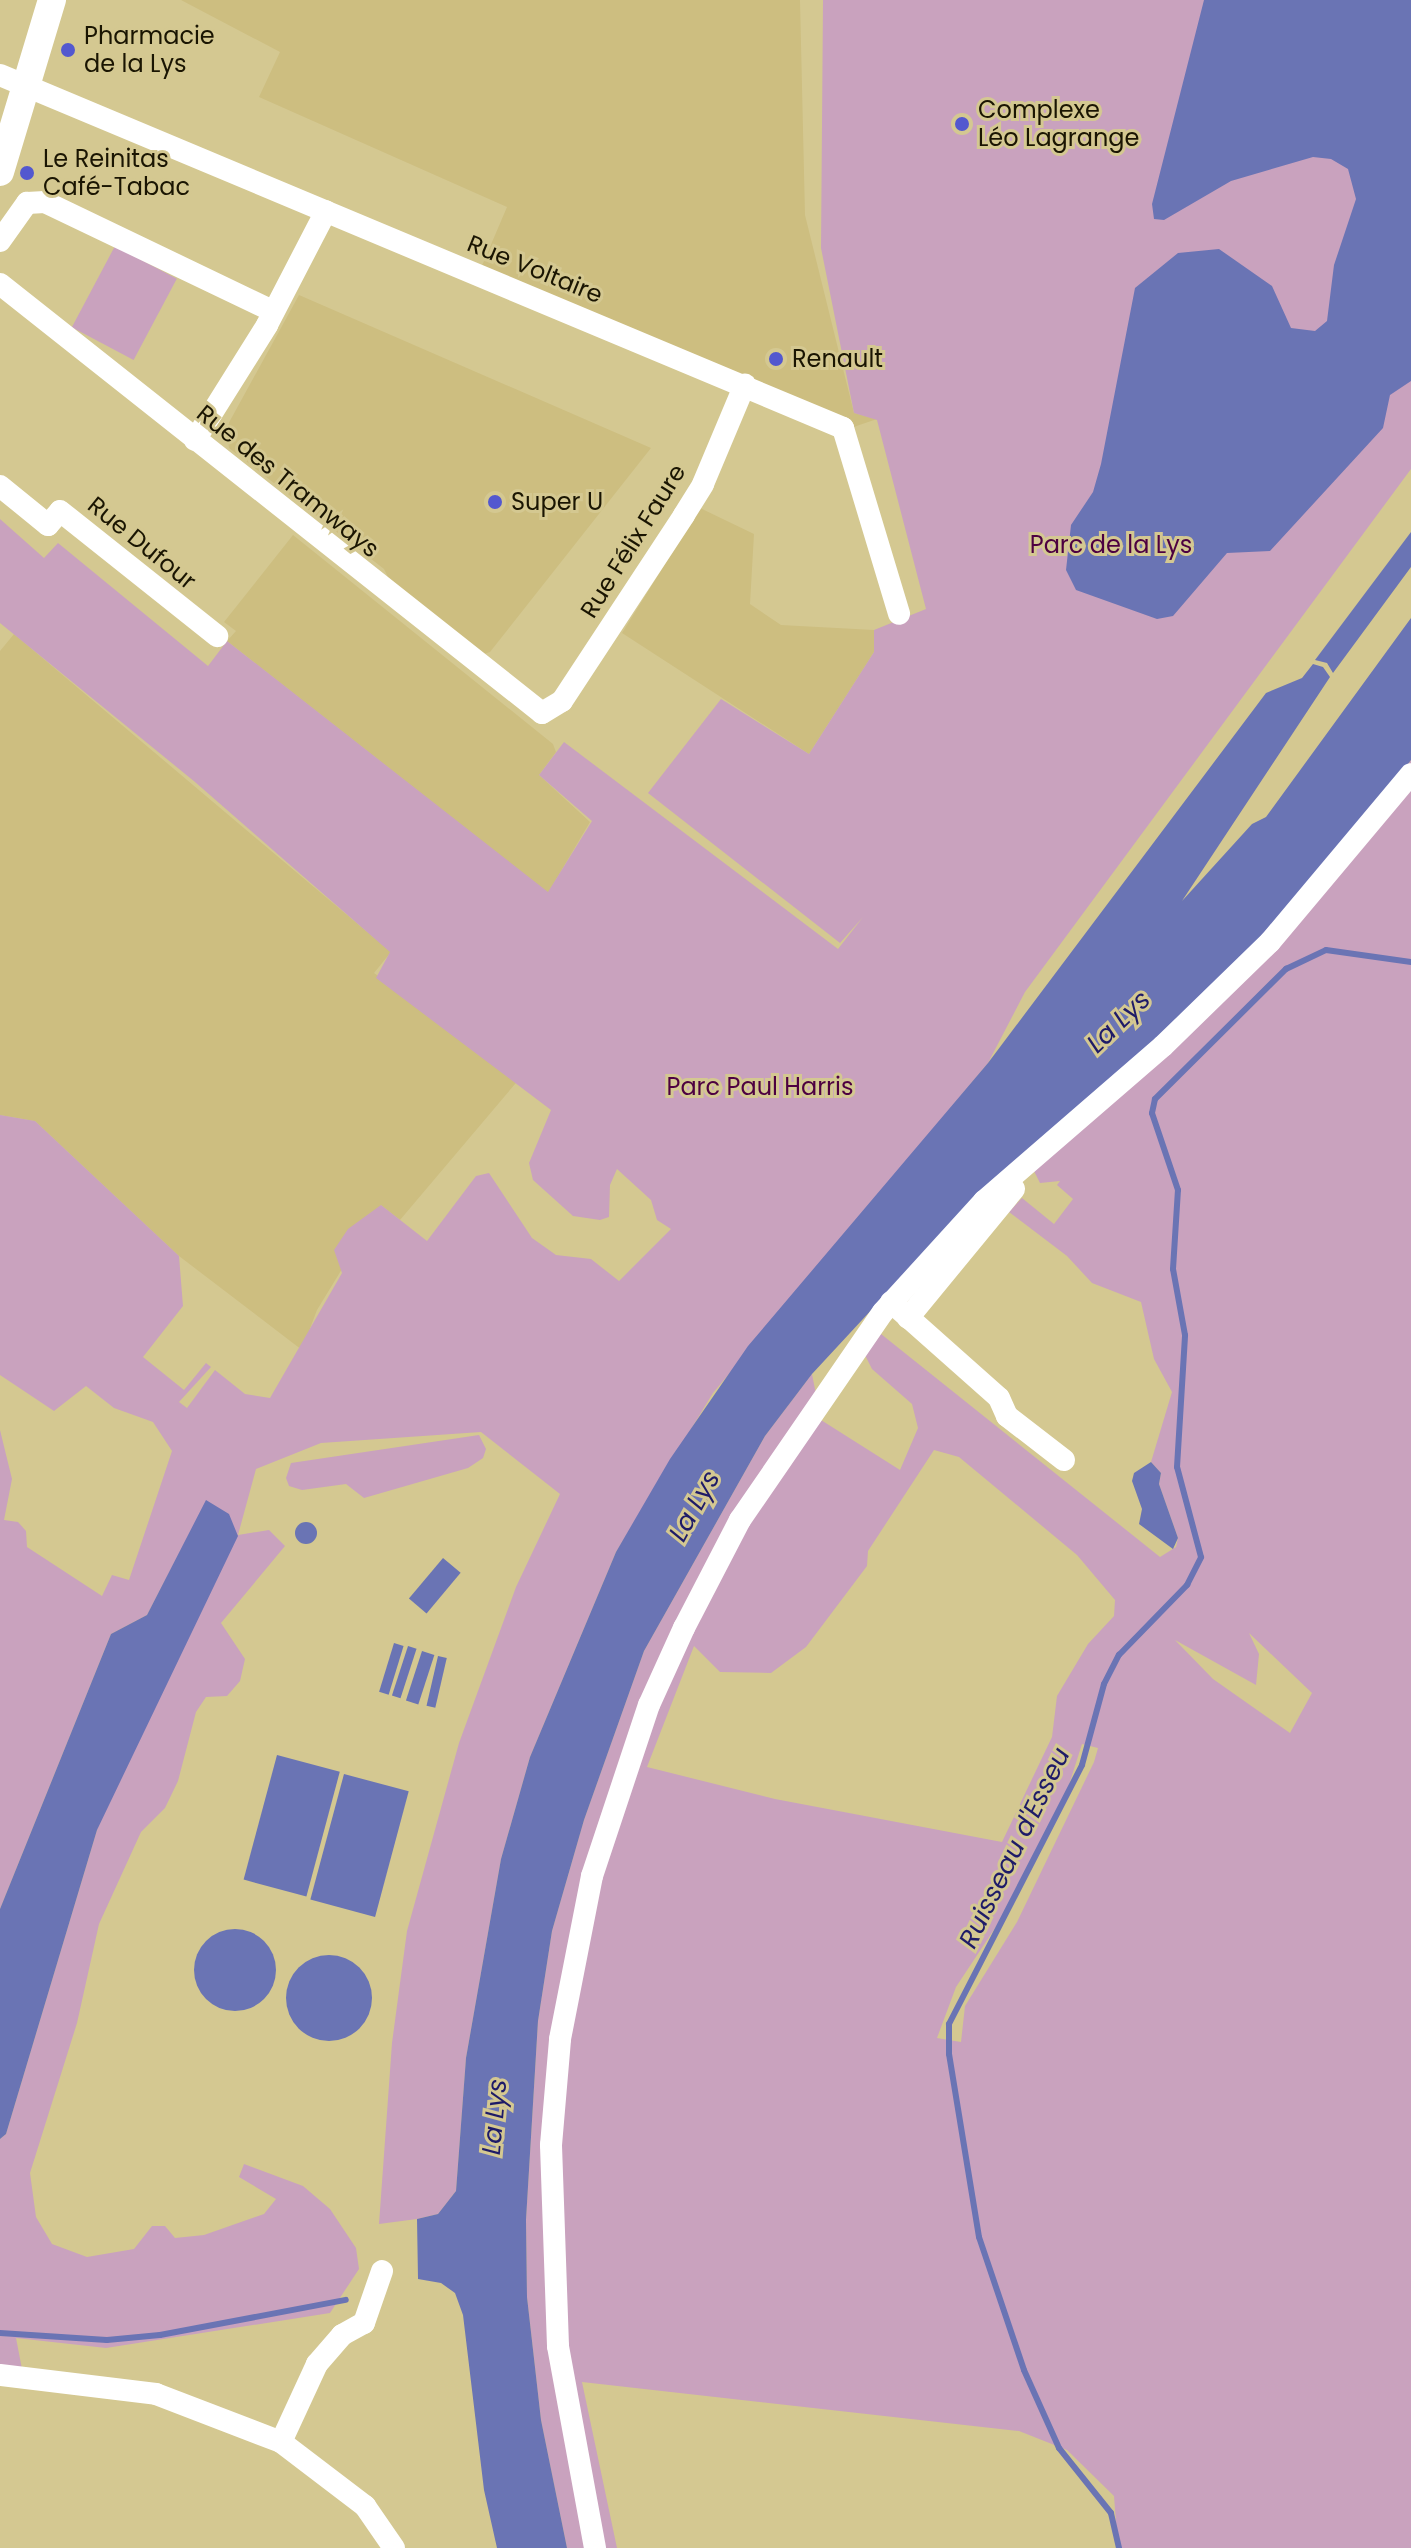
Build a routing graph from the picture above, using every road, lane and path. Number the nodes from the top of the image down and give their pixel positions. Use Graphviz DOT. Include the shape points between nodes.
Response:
graph roads {
  1 [pos="52,0"];
  2 [pos="0,75"];
  3 [pos="22,98"];
  4 [pos="0,141"];
  5 [pos="0,172"];
  6 [pos="326,211"];
  7 [pos="0,241"];
  8 [pos="0,284"];
  9 [pos="272,311"];
  10 [pos="745,384"];
  11 [pos="195,440"];
  12 [pos="0,486"];
  13 [pos="899,614"];
  14 [pos="217,636"];
  15 [pos="546,713"];
  16 [pos="1411,774"];
  17 [pos="1025,1163"];
  18 [pos="891,1302"];
  19 [pos="908,1318"];
  20 [pos="1064,1460"];
  21 [pos="382,2271"];
  22 [pos="0,2375"];
  23 [pos="281,2442"];
  24 [pos="394,2548"];
  25 [pos="595,2548"];
  1 -- 3 [label="main road"];
  2 -- 3 [label="street, Rue Voltaire"];
  3 -- 4 [label="main road"];
  3 -- 5 [label="main road"];
  3 -- 6 [label="street, Rue Voltaire"];
  6 -- 9 [label="street"];
  6 -- 10 [label="street, Rue Voltaire"];
  7 -- 9 [label="street" via="27,203 45,202"];
  8 -- 11 [label="street, Rue des Tramways"];
  9 -- 11 [label="street"];
  10 -- 13 [label="street, Rue Voltaire" via="843,428"];
  10 -- 15 [label="street, Rue Félix Faure" via="691,505 562,701"];
  11 -- 15 [label="street, Rue des Tramways" via="531,708"];
  12 -- 14 [label="street, Rue Dufour" via="48,525 60,511"];
  16 -- 17 [label="street" via="1262,950 1163,1046"];
  17 -- 18 [label="street"];
  17 -- 19 [label="street" via="1019,1183"];
  18 -- 19 [label="street"];
  18 -- 25 [label="street" via="792,1439 714,1569 649,1705 592,1876 560,2039 551,2161 558,2346"];
  19 -- 20 [label="street" via="999,1398 1007,1416"];
  21 -- 23 [label="street" via="364,2323 342,2335 317,2364"];
  22 -- 23 [label="street" via="156,2394"];
  23 -- 24 [label="street" via="365,2506"];
}
